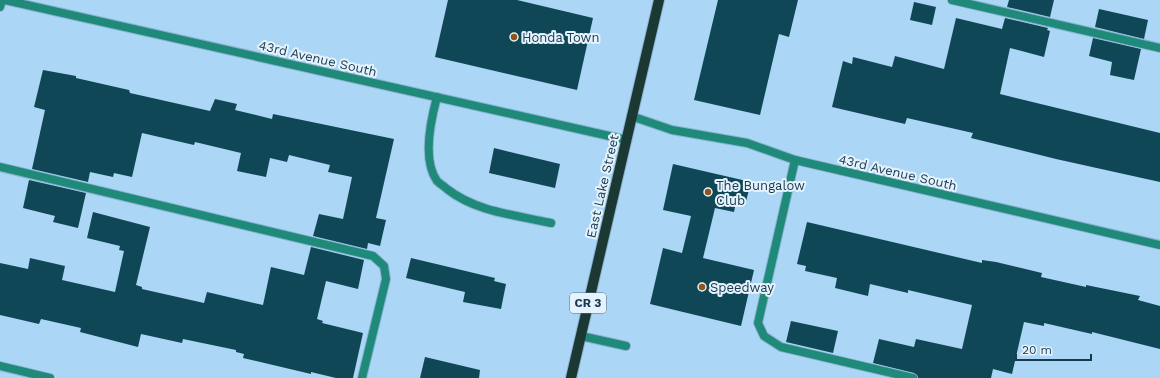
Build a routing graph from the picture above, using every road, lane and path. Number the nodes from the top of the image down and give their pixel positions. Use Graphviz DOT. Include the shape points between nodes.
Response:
graph roads {
  1 [pos="2,0"];
  2 [pos="5,0"];
  3 [pos="659,0"];
  4 [pos="952,0"];
  5 [pos="0,7"];
  6 [pos="1160,48"];
  7 [pos="437,97"];
  8 [pos="631,116"];
  9 [pos="626,140"];
  10 [pos="795,160"];
  11 [pos="0,167"];
  12 [pos="551,223"];
  13 [pos="1160,245"];
  14 [pos="581,336"];
  15 [pos="626,346"];
  16 [pos="0,366"];
  17 [pos="50,378"];
  18 [pos="362,378"];
  19 [pos="571,378"];
  20 [pos="913,378"];
  1 -- 5 [label="street"];
  2 -- 7 [label="street, 43rd Avenue South"];
  3 -- 8 [label="main road, East Lake Street / CR 3"];
  4 -- 6 [label="street"];
  7 -- 9 [label="street, 43rd Avenue South"];
  7 -- 12 [label="street" via="429,125 430,161 437,181 458,198 483,208"];
  8 -- 9 [label="main road, East Lake Street / CR 3"];
  8 -- 10 [label="street, 43rd Avenue South" via="672,130 746,143"];
  9 -- 14 [label="main road, East Lake Street / CR 3"];
  10 -- 13 [label="street, 43rd Avenue South"];
  10 -- 20 [label="street" via="758,323 764,336 781,347"];
  11 -- 18 [label="street" via="372,256 384,266 386,279"];
  14 -- 15 [label="street"];
  14 -- 19 [label="main road, East Lake Street / CR 3"];
  16 -- 17 [label="street"];
}
